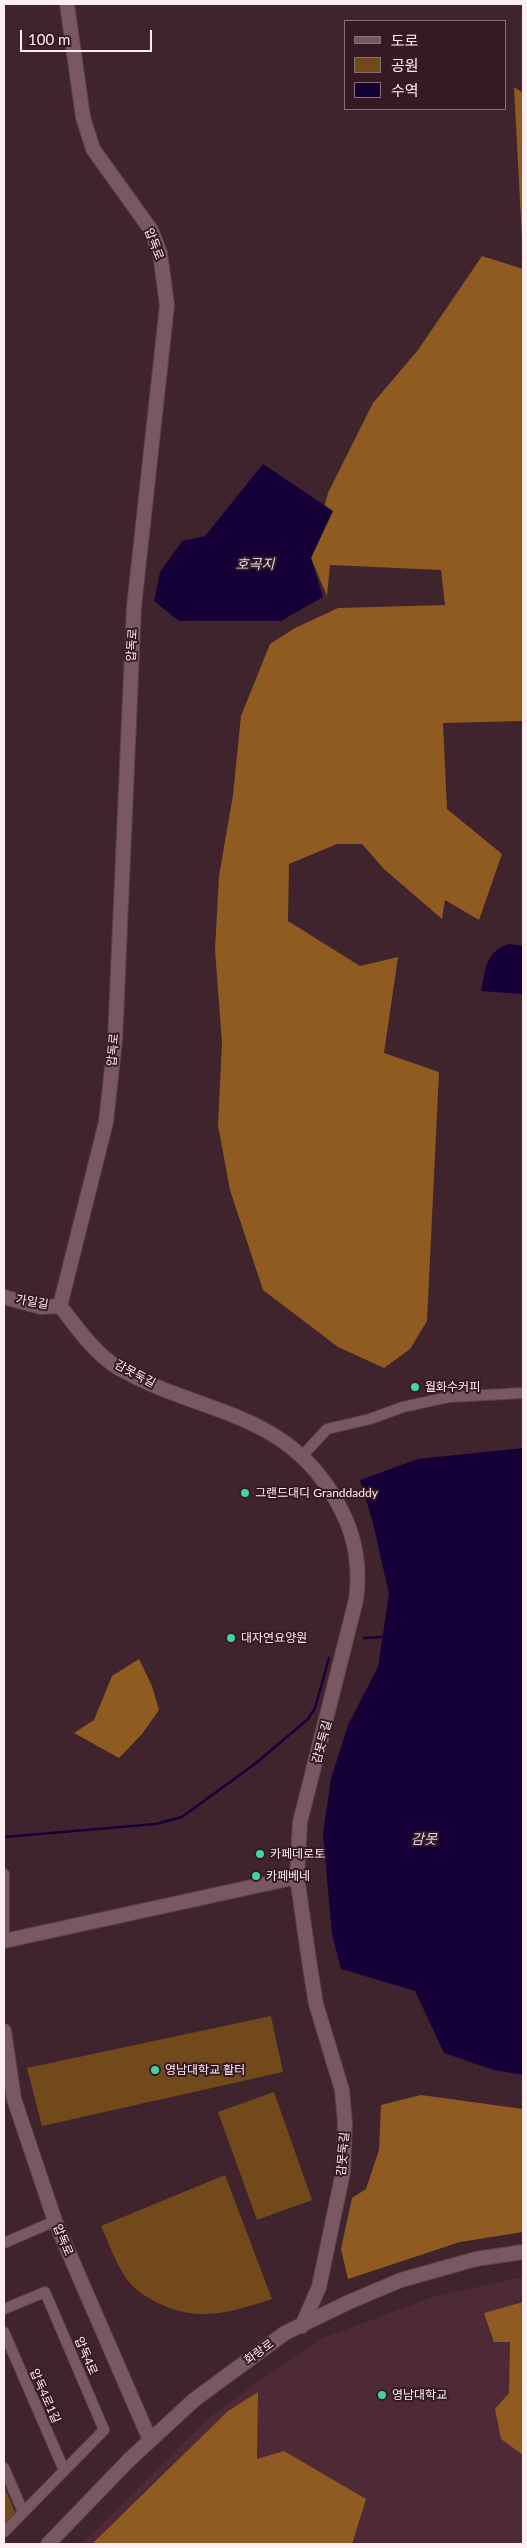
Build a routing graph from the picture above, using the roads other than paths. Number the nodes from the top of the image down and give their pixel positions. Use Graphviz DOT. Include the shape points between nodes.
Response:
graph roads {
  1 [pos="67,4"];
  2 [pos="4,1296"];
  3 [pos="60,1306"];
  4 [pos="523,1393"];
  5 [pos="303,1455"];
  6 [pos="4,1874"];
  7 [pos="298,1877"];
  8 [pos="4,1936"];
  9 [pos="4,1941"];
  10 [pos="4,2031"];
  11 [pos="55,2221"];
  12 [pos="4,2243"];
  13 [pos="523,2252"];
  14 [pos="4,2309"];
  15 [pos="302,2326"];
  16 [pos="4,2332"];
  17 [pos="150,2440"];
  18 [pos="4,2468"];
  19 [pos="64,2470"];
  20 [pos="24,2512"];
  21 [pos="4,2532"];
  22 [pos="48,2544"];
  1 -- 3 [label="street, 압독로" via="83,117 93,149 151,230 160,253 167,305 134,607 115,1040 106,1122"];
  2 -- 3 [label="street, 가일길" via="41,1307"];
  3 -- 5 [label="street, 감못둑길" via="114,1365 148,1384 209,1404 259,1427"];
  4 -- 5 [label="street" via="449,1397 403,1407 327,1429"];
  5 -- 7 [label="street, 감못둑길" via="327,1484 346,1518 358,1563 356,1600 349,1635 300,1822"];
  6 -- 8 [label="street"];
  7 -- 9 [label="street"];
  7 -- 15 [label="street, 감못둑길" via="316,2004 342,2090 345,2123 342,2172 319,2287"];
  10 -- 11 [label="street, 압독로" via="14,2099"];
  11 -- 12 [label="street"];
  11 -- 17 [label="street, 압독로"];
  13 -- 15 [label="street, 화랑로" via="476,2258 401,2280"];
  14 -- 19 [label="street, 압독4로" via="45,2292 104,2430"];
  15 -- 17 [label="street, 화랑로" via="285,2333 194,2400"];
  16 -- 19 [label="street, 압독4로1길"];
  17 -- 22 [label="street, 화랑로"];
  18 -- 20 [label="street"];
  19 -- 20 [label="street"];
  20 -- 21 [label="street"];
}
